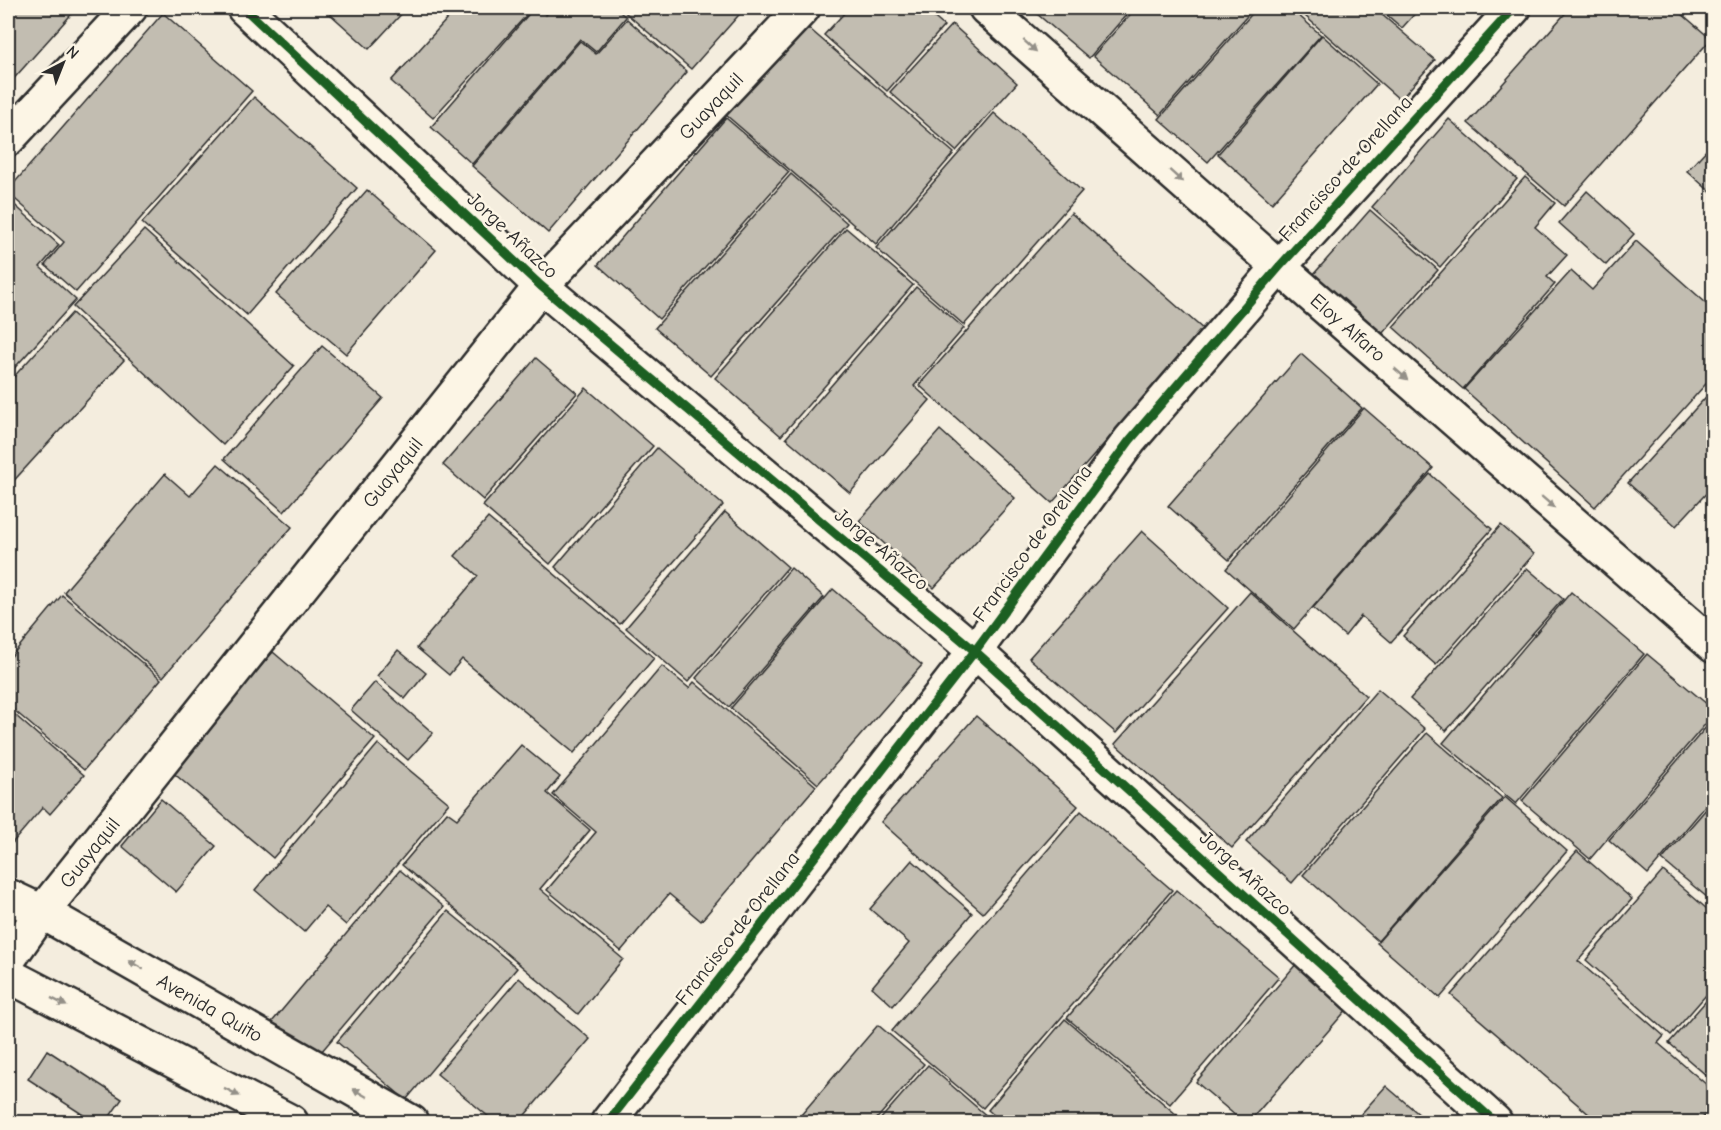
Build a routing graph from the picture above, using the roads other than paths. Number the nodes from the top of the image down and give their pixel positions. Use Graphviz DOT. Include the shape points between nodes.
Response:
graph roads {
  1 [pos="130,8"];
  2 [pos="244,8"];
  3 [pos="803,8"];
  4 [pos="986,8"];
  5 [pos="1514,8"];
  6 [pos="8,139"];
  7 [pos="1279,267"];
  8 [pos="542,286"];
  9 [pos="1713,646"];
  10 [pos="975,651"];
  11 [pos="8,896"];
  12 [pos="42,912"];
  13 [pos="8,960"];
  14 [pos="8,975"];
  15 [pos="291,1122"];
  16 [pos="411,1122"];
  17 [pos="608,1122"];
  18 [pos="1495,1122"];
  1 -- 6 [label="main road"];
  2 -- 8 [label="main road, Jorge Añazco"];
  3 -- 8 [label="main road, Guayaquil"];
  4 -- 7 [label="main road, Eloy Alfaro, one-way"];
  5 -- 7 [label="main road, Francisco de Orellana"];
  7 -- 9 [label="main road, Eloy Alfaro, one-way"];
  7 -- 10 [label="main road, Francisco de Orellana" via="1130,440"];
  8 -- 10 [label="main road, Jorge Añazco"];
  8 -- 12 [label="main road, Guayaquil"];
  10 -- 17 [label="main road, Francisco de Orellana"];
  10 -- 18 [label="main road, Jorge Añazco"];
  11 -- 12 [label="main road, Avenida Quito"];
  12 -- 13 [label="main road, Guayaquil"];
  16 -- 12 [label="main road, Avenida Quito, one-way"];
  14 -- 15 [label="main road, one-way"];
}
